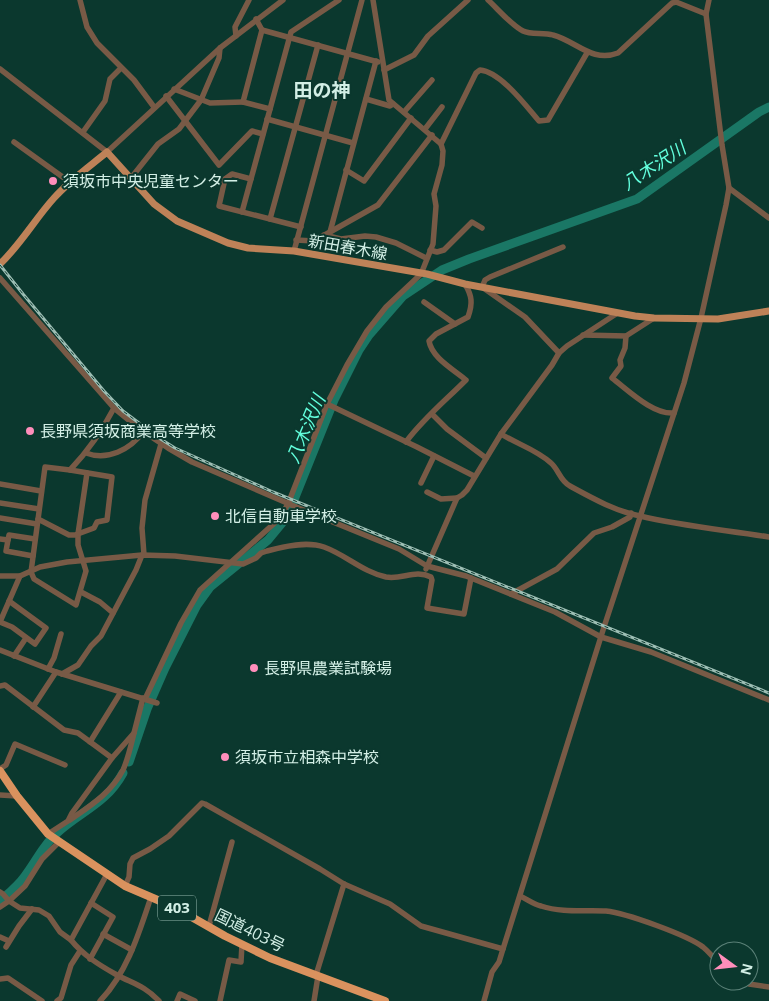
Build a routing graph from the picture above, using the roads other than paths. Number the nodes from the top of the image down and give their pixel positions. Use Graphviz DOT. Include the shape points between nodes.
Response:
graph roads {
  1 [pos="80,0"];
  2 [pos="249,0"];
  3 [pos="284,0"];
  4 [pos="339,0"];
  5 [pos="362,0"];
  6 [pos="373,0"];
  7 [pos="468,0"];
  8 [pos="488,0"];
  9 [pos="709,0"];
  10 [pos="706,14"];
  11 [pos="256,19"];
  12 [pos="262,30"];
  13 [pos="236,36"];
  14 [pos="290,37"];
  15 [pos="318,45"];
  16 [pos="220,48"];
  17 [pos="347,53"];
  18 [pos="587,53"];
  19 [pos="376,61"];
  20 [pos="383,66"];
  21 [pos="0,68"];
  22 [pos="121,68"];
  23 [pos="432,80"];
  24 [pos="174,89"];
  25 [pos="166,96"];
  26 [pos="366,99"];
  27 [pos="201,100"];
  28 [pos="243,102"];
  29 [pos="393,104"];
  30 [pos="154,107"];
  31 [pos="442,107"];
  32 [pos="270,110"];
  33 [pos="404,112"];
  34 [pos="411,118"];
  35 [pos="267,119"];
  36 [pos="185,122"];
  37 [pos="296,127"];
  38 [pos="425,129"];
  39 [pos="83,132"];
  40 [pos="263,134"];
  41 [pos="324,134"];
  42 [pos="432,135"];
  43 [pos="14,142"];
  44 [pos="354,143"];
  45 [pos="441,144"];
  46 [pos="107,152"];
  47 [pos="346,170"];
  48 [pos="131,178"];
  49 [pos="251,179"];
  50 [pos="71,183"];
  51 [pos="729,188"];
  52 [pos="242,212"];
  53 [pos="769,218"];
  54 [pos="270,220"];
  55 [pos="300,227"];
  56 [pos="482,228"];
  57 [pos="327,233"];
  58 [pos="296,240"];
  59 [pos="563,247"];
  60 [pos="430,250"];
  61 [pos="294,251"];
  62 [pos="426,258"];
  63 [pos="0,264"];
  64 [pos="424,274"];
  65 [pos="0,278"];
  66 [pos="465,284"];
  67 [pos="482,287"];
  68 [pos="424,302"];
  69 [pos="769,311"];
  70 [pos="616,314"];
  71 [pos="654,318"];
  72 [pos="701,318"];
  73 [pos="455,324"];
  74 [pos="583,335"];
  75 [pos="626,336"];
  76 [pos="559,353"];
  77 [pos="328,404"];
  78 [pos="114,408"];
  79 [pos="674,413"];
  80 [pos="432,414"];
  81 [pos="143,432"];
  82 [pos="501,434"];
  83 [pos="406,442"];
  84 [pos="161,444"];
  85 [pos="86,453"];
  86 [pos="434,456"];
  87 [pos="486,458"];
  88 [pos="70,470"];
  89 [pos="87,473"];
  90 [pos="474,476"];
  91 [pos="421,483"];
  92 [pos="0,484"];
  93 [pos="41,491"];
  94 [pos="427,492"];
  95 [pos="457,498"];
  96 [pos="0,503"];
  97 [pos="288,504"];
  98 [pos="39,509"];
  99 [pos="631,514"];
  100 [pos="639,516"];
  101 [pos="0,518"];
  102 [pos="38,521"];
  103 [pos="78,534"];
  104 [pos="769,537"];
  105 [pos="0,539"];
  106 [pos="36,539"];
  107 [pos="8,540"];
  108 [pos="143,555"];
  109 [pos="33,556"];
  110 [pos="82,561"];
  111 [pos="232,562"];
  112 [pos="428,566"];
  113 [pos="31,572"];
  114 [pos="424,574"];
  115 [pos="0,576"];
  116 [pos="20,576"];
  117 [pos="471,578"];
  118 [pos="81,592"];
  119 [pos="511,594"];
  120 [pos="9,601"];
  121 [pos="113,613"];
  122 [pos="0,622"];
  123 [pos="61,634"];
  124 [pos="601,637"];
  125 [pos="26,638"];
  126 [pos="0,650"];
  127 [pos="14,656"];
  128 [pos="48,669"];
  129 [pos="59,673"];
  130 [pos="0,686"];
  131 [pos="120,692"];
  132 [pos="144,698"];
  133 [pos="769,700"];
  134 [pos="157,703"];
  135 [pos="33,707"];
  136 [pos="134,732"];
  137 [pos="90,742"];
  138 [pos="112,758"];
  139 [pos="65,765"];
  140 [pos="0,770"];
  141 [pos="0,795"];
  142 [pos="17,796"];
  143 [pos="68,821"];
  144 [pos="48,834"];
  145 [pos="59,842"];
  146 [pos="232,842"];
  147 [pos="107,874"];
  148 [pos="344,884"];
  149 [pos="125,886"];
  150 [pos="0,892"];
  151 [pos="520,896"];
  152 [pos="151,897"];
  153 [pos="9,901"];
  154 [pos="91,904"];
  155 [pos="0,907"];
  156 [pos="32,910"];
  157 [pos="209,926"];
  158 [pos="103,934"];
  159 [pos="0,937"];
  160 [pos="70,940"];
  161 [pos="242,944"];
  162 [pos="132,950"];
  163 [pos="503,950"];
  164 [pos="80,951"];
  165 [pos="709,953"];
  166 [pos="90,959"];
  167 [pos="317,975"];
  168 [pos="118,976"];
  169 [pos="0,979"];
  170 [pos="42,1001"];
  171 [pos="57,1001"];
  172 [pos="100,1001"];
  173 [pos="159,1001"];
  174 [pos="177,1001"];
  175 [pos="195,1001"];
  176 [pos="220,1001"];
  177 [pos="314,1001"];
  178 [pos="386,1001"];
  179 [pos="484,1001"];
  1 -- 22 [label="street" via="87,27"];
  2 -- 13 [label="street" via="235,28"];
  3 -- 11 [label="street"];
  4 -- 14 [label="street" via="292,32"];
  5 -- 17 [label="street"];
  6 -- 20 [label="street"];
  7 -- 20 [label="street" via="428,36 414,55"];
  8 -- 18 [label="street" via="522,31 555,35"];
  9 -- 10 [label="street"];
  10 -- 18 [label="street" via="672,3 618,53"];
  10 -- 51 [label="street"];
  11 -- 12 [label="street"];
  11 -- 13 [label="street"];
  12 -- 14 [label="street"];
  12 -- 28 [label="street"];
  13 -- 16 [label="street"];
  14 -- 15 [label="street"];
  14 -- 32 [label="street"];
  15 -- 17 [label="street"];
  15 -- 37 [label="street"];
  16 -- 24 [label="street"];
  16 -- 27 [label="street"];
  17 -- 19 [label="street"];
  17 -- 41 [label="street"];
  18 -- 45 [label="street" via="548,120 539,121 519,97 486,70 480,70"];
  19 -- 20 [label="street"];
  19 -- 26 [label="street"];
  20 -- 29 [label="street"];
  21 -- 39 [label="street"];
  22 -- 30 [label="street"];
  22 -- 39 [label="street" via="110,79 105,101"];
  23 -- 33 [label="street"];
  24 -- 25 [label="street"];
  24 -- 27 [label="street"];
  25 -- 30 [label="street"];
  25 -- 36 [label="street"];
  26 -- 29 [label="street" via="390,106"];
  26 -- 44 [label="street"];
  27 -- 28 [label="street" via="210,103"];
  27 -- 36 [label="street"];
  28 -- 32 [label="street"];
  29 -- 33 [label="street"];
  30 -- 46 [label="street"];
  31 -- 38 [label="street"];
  32 -- 35 [label="street"];
  33 -- 34 [label="street"];
  34 -- 38 [label="street"];
  34 -- 47 [label="street" via="364,181"];
  35 -- 37 [label="street"];
  35 -- 40 [label="street"];
  36 -- 40 [label="street" via="219,165 252,131"];
  36 -- 48 [label="street" via="158,144"];
  37 -- 41 [label="street"];
  37 -- 54 [label="street"];
  38 -- 42 [label="street"];
  39 -- 46 [label="street"];
  40 -- 49 [label="street"];
  41 -- 44 [label="street"];
  41 -- 55 [label="street"];
  42 -- 45 [label="street"];
  42 -- 57 [label="street" via="378,205"];
  43 -- 50 [label="street"];
  44 -- 47 [label="street"];
  45 -- 60 [label="street" via="442,165 434,194 436,206"];
  46 -- 48 [label="main road, 新田春木線"];
  46 -- 50 [label="main road"];
  47 -- 57 [label="street"];
  48 -- 61 [label="main road, 新田春木線" via="154,204 177,221 209,237 248,248"];
  49 -- 52 [label="street"];
  49 -- 52 [label="street" via="232,174 225,179 219,206"];
  50 -- 63 [label="main road" via="56,196"];
  51 -- 53 [label="street"];
  51 -- 72 [label="street"];
  52 -- 54 [label="street"];
  54 -- 55 [label="street"];
  55 -- 58 [label="street"];
  56 -- 60 [label="street" via="472,222 444,250"];
  57 -- 58 [label="street" via="314,241"];
  57 -- 62 [label="street" via="342,239 376,237"];
  58 -- 61 [label="street"];
  59 -- 67 [label="street" via="490,277"];
  60 -- 62 [label="street"];
  61 -- 64 [label="main road, 新田春木線"];
  62 -- 64 [label="street"];
  64 -- 66 [label="main road, 新田春木線"];
  64 -- 77 [label="street" via="386,307 367,331"];
  65 -- 78 [label="street"];
  66 -- 67 [label="main road, 新田春木線"];
  66 -- 73 [label="street" via="471,295 471,309 468,316"];
  67 -- 70 [label="main road, 新田春木線"];
  67 -- 76 [label="street" via="525,317"];
  68 -- 73 [label="street"];
  69 -- 72 [label="main road, 新田春木線" via="718,319"];
  70 -- 71 [label="main road, 新田春木線"];
  70 -- 74 [label="street"];
  71 -- 72 [label="main road, 新田春木線"];
  71 -- 75 [label="street"];
  72 -- 79 [label="street"];
  73 -- 80 [label="street" via="436,334 429,341 430,348 466,380"];
  74 -- 75 [label="street"];
  74 -- 76 [label="street"];
  75 -- 79 [label="street" via="621,366 612,378 641,400 666,414"];
  76 -- 82 [label="street"];
  77 -- 83 [label="street"];
  77 -- 97 [label="street"];
  78 -- 81 [label="street"];
  78 -- 85 [label="street"];
  79 -- 100 [label="street"];
  80 -- 83 [label="street" via="420,423"];
  80 -- 87 [label="street"];
  81 -- 84 [label="street"];
  81 -- 85 [label="street" via="136,442 115,454 94,456"];
  82 -- 87 [label="street"];
  82 -- 99 [label="street" via="552,464 569,486"];
  83 -- 86 [label="street"];
  84 -- 97 [label="street" via="192,462"];
  84 -- 108 [label="street" via="145,500"];
  85 -- 88 [label="street"];
  86 -- 90 [label="street"];
  86 -- 91 [label="street"];
  87 -- 90 [label="street"];
  88 -- 89 [label="street"];
  88 -- 93 [label="street" via="46,467"];
  89 -- 103 [label="street"];
  89 -- 103 [label="street" via="112,477 107,520 97,522 94,528"];
  90 -- 95 [label="street" via="467,490"];
  92 -- 93 [label="street"];
  93 -- 98 [label="street"];
  94 -- 95 [label="street" via="440,499"];
  95 -- 112 [label="street"];
  96 -- 98 [label="street"];
  97 -- 111 [label="street" via="270,529"];
  97 -- 112 [label="street" via="399,549"];
  98 -- 102 [label="street"];
  99 -- 100 [label="street"];
  99 -- 119 [label="street" via="612,527 594,533 557,569"];
  100 -- 104 [label="street"];
  100 -- 124 [label="street"];
  101 -- 102 [label="street"];
  102 -- 103 [label="street" via="70,535"];
  102 -- 106 [label="street"];
  103 -- 110 [label="street"];
  105 -- 107 [label="street"];
  106 -- 107 [label="street" via="9,535"];
  106 -- 109 [label="street"];
  107 -- 109 [label="street" via="6,551"];
  108 -- 110 [label="street"];
  108 -- 111 [label="street"];
  108 -- 121 [label="street"];
  109 -- 113 [label="street"];
  110 -- 113 [label="street"];
  110 -- 118 [label="street" via="86,571"];
  111 -- 114 [label="street" via="243,564 261,553 311,544 381,576 394,578"];
  111 -- 132 [label="street" via="200,590"];
  112 -- 114 [label="street"];
  112 -- 117 [label="street"];
  113 -- 116 [label="street"];
  113 -- 118 [label="street" via="34,579 76,605"];
  114 -- 117 [label="street" via="432,580 427,608 464,614"];
  115 -- 116 [label="street"];
  116 -- 120 [label="street"];
  117 -- 119 [label="street"];
  118 -- 121 [label="street"];
  119 -- 124 [label="street" via="555,612"];
  120 -- 122 [label="street"];
  120 -- 125 [label="street" via="46,628 35,644"];
  121 -- 129 [label="street" via="102,636 78,665"];
  122 -- 125 [label="street"];
  123 -- 128 [label="street"];
  124 -- 133 [label="street" via="651,652"];
  124 -- 151 [label="street"];
  125 -- 127 [label="street"];
  126 -- 127 [label="street"];
  127 -- 128 [label="street"];
  128 -- 129 [label="street"];
  129 -- 131 [label="street"];
  129 -- 135 [label="street"];
  130 -- 135 [label="street" via="5,685"];
  131 -- 132 [label="street"];
  131 -- 137 [label="street"];
  132 -- 134 [label="street"];
  132 -- 136 [label="street"];
  135 -- 137 [label="street" via="64,730 78,733"];
  136 -- 138 [label="street"];
  136 -- 143 [label="street" via="124,768 115,783"];
  137 -- 138 [label="street"];
  138 -- 143 [label="street"];
  139 -- 140 [label="street" via="15,744 6,765"];
  140 -- 142 [label="highway, 国道403号 / 403"];
  141 -- 142 [label="street"];
  142 -- 144 [label="highway, 国道403号 / 403"];
  143 -- 144 [label="street"];
  144 -- 145 [label="highway, 国道403号 / 403"];
  145 -- 147 [label="highway, 国道403号 / 403"];
  145 -- 153 [label="street" via="42,859 25,886"];
  146 -- 157 [label="street"];
  147 -- 149 [label="highway, 国道403号 / 403"];
  147 -- 154 [label="street"];
  148 -- 149 [label="street" via="202,803 168,836 133,858"];
  148 -- 163 [label="street" via="390,904 421,926"];
  148 -- 167 [label="street"];
  149 -- 152 [label="highway, 国道403号 / 403"];
  150 -- 153 [label="street"];
  151 -- 163 [label="street"];
  151 -- 165 [label="street" via="556,910 622,914 692,940"];
  152 -- 157 [label="highway, 国道403号 / 403"];
  152 -- 162 [label="street"];
  153 -- 155 [label="street"];
  153 -- 156 [label="street" via="20,908"];
  154 -- 158 [label="street" via="113,917"];
  154 -- 160 [label="street"];
  156 -- 159 [label="street" via="8,944"];
  156 -- 160 [label="street" via="49,916"];
  157 -- 161 [label="highway, 国道403号 / 403"];
  158 -- 162 [label="street"];
  158 -- 166 [label="street"];
  160 -- 164 [label="street"];
  161 -- 167 [label="highway, 国道403号 / 403"];
  161 -- 176 [label="street" via="241,962 230,960"];
  162 -- 168 [label="street"];
  163 -- 179 [label="street" via="492,972"];
  164 -- 166 [label="street"];
  164 -- 171 [label="street"];
  166 -- 168 [label="street"];
  167 -- 177 [label="street"];
  167 -- 178 [label="highway, 国道403号 / 403"];
  168 -- 172 [label="street"];
  168 -- 173 [label="street" via="139,984"];
  169 -- 170 [label="street" via="8,978"];
  174 -- 175 [label="street" via="180,994"];
}
